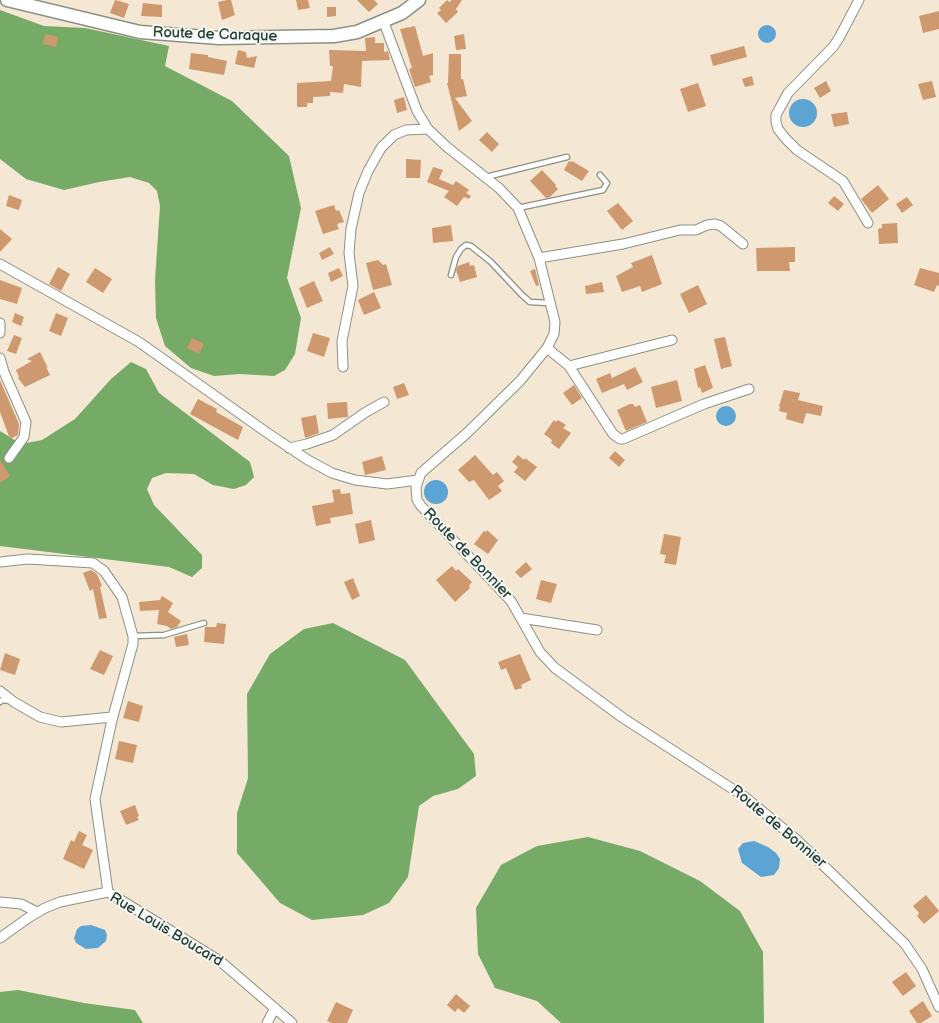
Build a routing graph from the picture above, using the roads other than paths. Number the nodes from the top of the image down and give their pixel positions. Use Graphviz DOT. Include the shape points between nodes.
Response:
graph roads {
  1 [pos="7,0"];
  2 [pos="419,0"];
  3 [pos="858,0"];
  4 [pos="383,20"];
  5 [pos="428,129"];
  6 [pos="567,157"];
  7 [pos="600,175"];
  8 [pos="486,177"];
  9 [pos="518,208"];
  10 [pos="868,223"];
  11 [pos="743,244"];
  12 [pos="539,258"];
  13 [pos="0,264"];
  14 [pos="451,275"];
  15 [pos="551,303"];
  16 [pos="0,323"];
  17 [pos="0,333"];
  18 [pos="672,340"];
  19 [pos="548,348"];
  20 [pos="0,358"];
  21 [pos="569,366"];
  22 [pos="342,367"];
  23 [pos="749,389"];
  24 [pos="384,402"];
  25 [pos="289,448"];
  26 [pos="9,458"];
  27 [pos="418,480"];
  28 [pos="0,562"];
  29 [pos="521,618"];
  30 [pos="204,623"];
  31 [pos="597,630"];
  32 [pos="133,636"];
  33 [pos="0,691"];
  34 [pos="0,702"];
  35 [pos="14,702"];
  36 [pos="112,717"];
  37 [pos="108,892"];
  38 [pos="0,902"];
  39 [pos="37,912"];
  40 [pos="0,938"];
  41 [pos="939,1007"];
  42 [pos="275,1008"];
  43 [pos="266,1023"];
  44 [pos="292,1023"];
  1 -- 4 [label="street, Route de Caraque" via="140,32 219,38 334,36 357,32"];
  2 -- 4 [label="street, Route de Caraque" via="402,13"];
  3 -- 10 [label="street" via="833,47 788,93 776,115 776,122 778,129 797,150 844,181"];
  4 -- 5 [label="street" via="416,111"];
  5 -- 8 [label="street"];
  5 -- 22 [label="street" via="406,130 394,135 381,148 359,193 351,229 353,286 343,332"];
  6 -- 8 [label="lane"];
  7 -- 9 [label="lane" via="607,183 603,190"];
  8 -- 9 [label="street"];
  9 -- 12 [label="street"];
  11 -- 12 [label="street" via="715,224"];
  12 -- 15 [label="street"];
  13 -- 25 [label="street" via="139,342"];
  14 -- 15 [label="lane" via="461,249 471,246 530,302"];
  15 -- 19 [label="street" via="554,334"];
  16 -- 17 [label="street"];
  18 -- 21 [label="street"];
  19 -- 21 [label="street"];
  19 -- 27 [label="street" via="501,401 426,468"];
  20 -- 26 [label="street" via="26,422 24,438"];
  21 -- 23 [label="street" via="612,434 620,439"];
  24 -- 25 [label="street" via="333,435"];
  25 -- 27 [label="street" via="346,478 387,484"];
  27 -- 29 [label="street, Route de Bonnier" via="416,493 421,506 511,601"];
  28 -- 32 [label="street" via="28,559 93,563 104,571 122,597"];
  29 -- 31 [label="street"];
  29 -- 41 [label="street, Route de Bonnier" via="540,652 560,673 745,797 797,840 905,944 922,968"];
  30 -- 32 [label="lane" via="164,635"];
  32 -- 36 [label="street"];
  33 -- 35 [label="street"];
  34 -- 35 [label="lane"];
  35 -- 36 [label="street" via="40,717 61,722"];
  36 -- 37 [label="street" via="95,799"];
  37 -- 39 [label="street, Rue Louis Boucard" via="60,902"];
  37 -- 42 [label="street, Rue Louis Boucard" via="220,961"];
  38 -- 39 [label="street" via="21,904"];
  39 -- 40 [label="street, Rue Louis Boucard"];
  42 -- 43 [label="street"];
  42 -- 44 [label="street, Rue Louis Boucard"];
}
